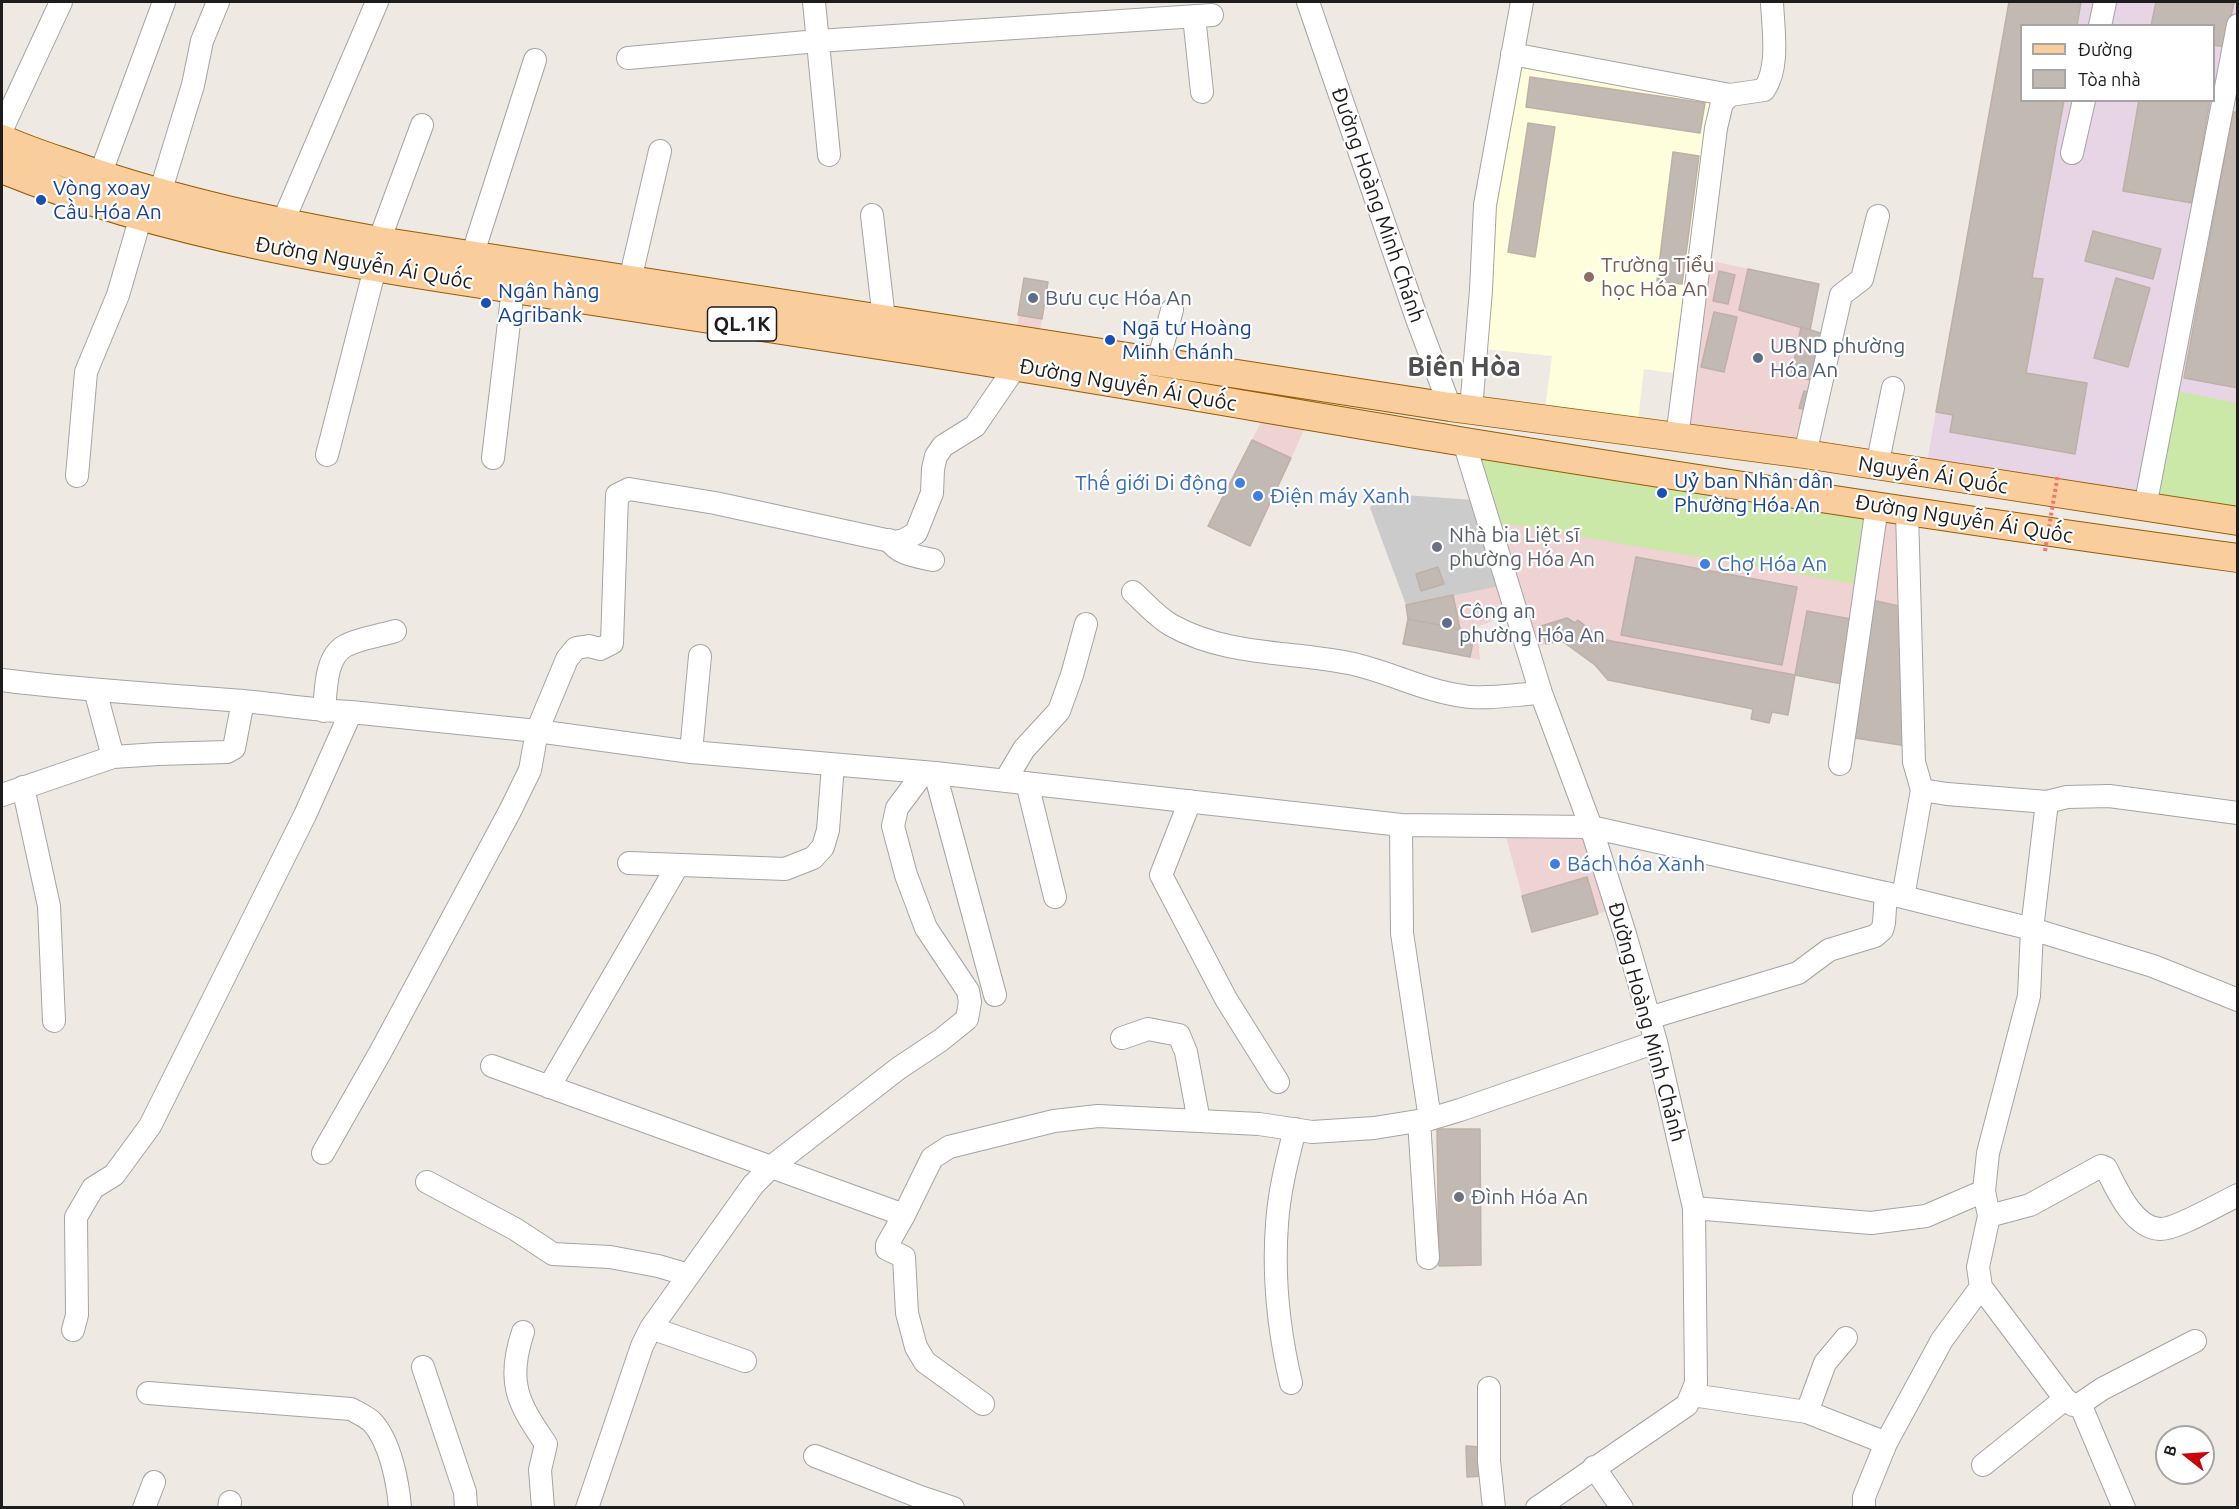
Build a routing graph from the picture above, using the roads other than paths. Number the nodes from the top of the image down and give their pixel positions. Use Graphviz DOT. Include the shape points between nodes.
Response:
graph roads {
  1 [pos="61,2"];
  2 [pos="164,2"];
  3 [pos="218,2"];
  4 [pos="377,2"];
  5 [pos="814,2"];
  6 [pos="1308,2"];
  7 [pos="1522,2"];
  8 [pos="1772,2"];
  9 [pos="2105,2"];
  10 [pos="1122,11"];
  11 [pos="2100,24"];
  12 [pos="2238,25"];
  13 [pos="818,41"];
  14 [pos="1512,54"];
  15 [pos="628,58"];
  16 [pos="535,60"];
  17 [pos="2228,81"];
  18 [pos="1202,92"];
  19 [pos="1730,95"];
  20 [pos="2084,102"];
  21 [pos="422,125"];
  22 [pos="2,129"];
  23 [pos="7,149"];
  24 [pos="660,151"];
  25 [pos="2072,153"];
  26 [pos="829,155"];
  27 [pos="14,174"];
  28 [pos="100,175"];
  29 [pos="160,193"];
  30 [pos="872,215"];
  31 [pos="141,216"];
  32 [pos="1878,216"];
  33 [pos="282,224"];
  34 [pos="377,254"];
  35 [pos="472,256"];
  36 [pos="514,276"];
  37 [pos="630,280"];
  38 [pos="1172,310"];
  39 [pos="884,319"];
  40 [pos="1158,362"];
  41 [pos="1016,366"];
  42 [pos="1893,388"];
  43 [pos="1461,408"];
  44 [pos="1677,438"];
  45 [pos="1464,442"];
  46 [pos="1805,454"];
  47 [pos="327,455"];
  48 [pos="493,458"];
  49 [pos="1877,466"];
  50 [pos="77,476"];
  51 [pos="1877,506"];
  52 [pos="2145,507"];
  53 [pos="1907,512"];
  54 [pos="2238,522"];
  55 [pos="889,540"];
  56 [pos="2238,558"];
  57 [pos="933,560"];
  58 [pos="1133,592"];
  59 [pos="1086,624"];
  60 [pos="395,631"];
  61 [pos="700,656"];
  62 [pos="2,680"];
  63 [pos="95,690"];
  64 [pos="1541,693"];
  65 [pos="243,701"];
  66 [pos="324,711"];
  67 [pos="351,712"];
  68 [pos="537,731"];
  69 [pos="691,752"];
  70 [pos="113,757"];
  71 [pos="1840,764"];
  72 [pos="833,765"];
  73 [pos="930,773"];
  74 [pos="1005,781"];
  75 [pos="1027,783"];
  76 [pos="23,787"];
  77 [pos="1922,790"];
  78 [pos="2,795"];
  79 [pos="1190,801"];
  80 [pos="2047,802"];
  81 [pos="2238,813"];
  82 [pos="1401,825"];
  83 [pos="1591,827"];
  84 [pos="629,863"];
  85 [pos="678,865"];
  86 [pos="1895,895"];
  87 [pos="1055,897"];
  88 [pos="2032,928"];
  89 [pos="995,995"];
  90 [pos="2238,1000"];
  91 [pos="1649,1018"];
  92 [pos="54,1021"];
  93 [pos="1122,1038"];
  94 [pos="1656,1042"];
  95 [pos="492,1066"];
  96 [pos="1278,1082"];
  97 [pos="549,1087"];
  98 [pos="1425,1120"];
  99 [pos="1199,1121"];
  100 [pos="1295,1129"];
  101 [pos="323,1153"];
  102 [pos="771,1167"];
  103 [pos="427,1182"];
  104 [pos="1984,1191"];
  105 [pos="2238,1195"];
  106 [pos="1694,1208"];
  107 [pos="904,1215"];
  108 [pos="1989,1216"];
  109 [pos="1428,1258"];
  110 [pos="689,1275"];
  111 [pos="1982,1287"];
  112 [pos="651,1328"];
  113 [pos="73,1330"];
  114 [pos="523,1332"];
  115 [pos="1846,1338"];
  116 [pos="2195,1341"];
  117 [pos="745,1361"];
  118 [pos="423,1367"];
  119 [pos="1291,1383"];
  120 [pos="1489,1388"];
  121 [pos="148,1393"];
  122 [pos="1692,1395"];
  123 [pos="2072,1402"];
  124 [pos="983,1404"];
  125 [pos="1807,1412"];
  126 [pos="1886,1443"];
  127 [pos="815,1456"];
  128 [pos="1983,1465"];
  129 [pos="1594,1467"];
  130 [pos="154,1482"];
  131 [pos="144,1508"];
  132 [pos="400,1508"];
  133 [pos="466,1508"];
  134 [pos="543,1508"];
  135 [pos="587,1508"];
  136 [pos="952,1508"];
  137 [pos="1494,1508"];
  138 [pos="1537,1508"];
  139 [pos="1622,1508"];
  140 [pos="1864,1508"];
  141 [pos="2124,1508"];
  1 -- 22 [label="street"];
  2 -- 28 [label="street"];
  3 -- 29 [label="street" via="202,41 194,85"];
  4 -- 33 [label="street"];
  5 -- 13 [label="street"];
  6 -- 43 [label="street, Đường Hoàng Minh Chánh" via="1417,319"];
  7 -- 14 [label="street"];
  8 -- 19 [label="street" via="1771,81 1764,90"];
  9 -- 11 [label="street"];
  10 -- 13 [label="street"];
  10 -- 18 [label="street" via="1203,16"];
  12 -- 17 [label="street"];
  13 -- 15 [label="street"];
  13 -- 26 [label="street"];
  14 -- 19 [label="street"];
  14 -- 43 [label="street" via="1485,205 1481,290"];
  16 -- 35 [label="street"];
  17 -- 52 [label="street"];
  19 -- 44 [label="street" via="1722,104 1716,128"];
  20 -- 25 [label="street"];
  21 -- 34 [label="street"];
  23 -- 27 [label="main road, Đường Nguyễn Ái Quốc / QL.1K"];
  23 -- 28 [label="main road, Đường Nguyễn Ái Quốc / QL.1K"];
  24 -- 37 [label="street"];
  27 -- 31 [label="main road, Đường Nguyễn Ái Quốc / QL.1K"];
  28 -- 29 [label="main road, Đường Nguyễn Ái Quốc / QL.1K"];
  29 -- 33 [label="main road, Đường Nguyễn Ái Quốc / QL.1K"];
  30 -- 39 [label="street"];
  31 -- 34 [label="main road, Đường Nguyễn Ái Quốc / QL.1K" via="229,238"];
  31 -- 50 [label="street" via="118,295 86,372"];
  32 -- 46 [label="street" via="1862,279 1841,295"];
  33 -- 34 [label="main road, Đường Nguyễn Ái Quốc / QL.1K"];
  34 -- 35 [label="main road, Đường Nguyễn Ái Quốc / QL.1K"];
  34 -- 36 [label="main road, Đường Nguyễn Ái Quốc / QL.1K"];
  34 -- 47 [label="street"];
  35 -- 36 [label="main road, Đường Nguyễn Ái Quốc / QL.1K"];
  36 -- 37 [label="main road, Đường Nguyễn Ái Quốc / QL.1K"];
  36 -- 41 [label="main road, Đường Nguyễn Ái Quốc / QL.1K"];
  36 -- 48 [label="street"];
  37 -- 39 [label="main road, Đường Nguyễn Ái Quốc / QL.1K"];
  38 -- 40 [label="street"];
  39 -- 40 [label="main road, Đường Nguyễn Ái Quốc / QL.1K"];
  40 -- 43 [label="main road, Đường Nguyễn Ái Quốc / QL.1K"];
  41 -- 45 [label="main road, Đường Nguyễn Ái Quốc / QL.1K"];
  41 -- 55 [label="street" via="975,426 943,446 936,456 932,493 916,534 904,540"];
  42 -- 49 [label="street"];
  43 -- 44 [label="main road, Nguyễn Ái Quốc / QL.1K"];
  43 -- 45 [label="main road"];
  44 -- 46 [label="main road, Nguyễn Ái Quốc / QL.1K"];
  45 -- 51 [label="main road, Đường Nguyễn Ái Quốc / QL.1K"];
  45 -- 64 [label="street, Đường Hoàng Minh Chánh"];
  46 -- 49 [label="main road, Nguyễn Ái Quốc / QL.1K"];
  49 -- 52 [label="main road, Nguyễn Ái Quốc / QL.1K"];
  51 -- 53 [label="main road, Đường Nguyễn Ái Quốc / QL.1K"];
  51 -- 71 [label="street"];
  52 -- 54 [label="main road, Nguyễn Ái Quốc / QL.1K"];
  53 -- 56 [label="main road, Đường Nguyễn Ái Quốc / QL.1K"];
  53 -- 77 [label="street" via="1914,762"];
  55 -- 57 [label="street" via="903,553"];
  55 -- 68 [label="street" via="628,489 617,495 612,643 600,649 576,648 567,659"];
  58 -- 64 [label="street" via="1168,623 1192,636 1233,648 1347,663 1466,697"];
  59 -- 74 [label="street" via="1059,711 1024,749"];
  60 -- 66 [label="street" via="345,646 338,653 330,668"];
  61 -- 69 [label="street"];
  62 -- 63 [label="street"];
  63 -- 65 [label="street"];
  63 -- 70 [label="street"];
  64 -- 83 [label="street, Đường Hoàng Minh Chánh"];
  65 -- 66 [label="street"];
  65 -- 70 [label="street" via="234,748 227,752"];
  66 -- 67 [label="street"];
  67 -- 68 [label="street"];
  67 -- 113 [label="street" via="305,816 150,1126 114,1175 93,1188 76,1217 77,1316"];
  68 -- 69 [label="street"];
  68 -- 101 [label="street" via="530,770 510,811"];
  69 -- 72 [label="street"];
  70 -- 76 [label="street"];
  72 -- 73 [label="street"];
  72 -- 85 [label="street" via="828,830 823,847 813,858 785,869"];
  73 -- 74 [label="street"];
  73 -- 89 [label="street"];
  73 -- 102 [label="street" via="897,808 893,826 926,928 968,992 967,1019"];
  74 -- 75 [label="street"];
  75 -- 79 [label="street"];
  75 -- 87 [label="street"];
  76 -- 78 [label="street"];
  76 -- 92 [label="street" via="49,906"];
  77 -- 80 [label="street"];
  77 -- 86 [label="street"];
  79 -- 82 [label="street"];
  79 -- 96 [label="street" via="1161,875 1226,999"];
  80 -- 81 [label="street" via="2067,797 2109,796"];
  80 -- 88 [label="street"];
  82 -- 83 [label="street"];
  82 -- 98 [label="street" via="1402,933"];
  83 -- 86 [label="street"];
  83 -- 91 [label="street, Đường Hoàng Minh Chánh"];
  84 -- 85 [label="street"];
  85 -- 97 [label="street"];
  86 -- 88 [label="street"];
  86 -- 91 [label="street" via="1882,930 1875,936 1829,950 1798,974"];
  88 -- 90 [label="street" via="2152,966"];
  88 -- 104 [label="street" via="2029,996 1988,1153"];
  91 -- 94 [label="street, Đường Hoàng Minh Chánh"];
  93 -- 99 [label="street" via="1148,1029 1179,1035"];
  94 -- 98 [label="street"];
  94 -- 106 [label="street, Đường Hoàng Minh Chánh"];
  95 -- 97 [label="street"];
  97 -- 102 [label="street"];
  98 -- 100 [label="street" via="1374,1128 1312,1132"];
  98 -- 109 [label="street"];
  99 -- 100 [label="street"];
  99 -- 107 [label="street" via="1098,1116 1054,1121 950,1147 932,1158"];
  100 -- 119 [label="street" via="1282,1182 1275,1269"];
  102 -- 107 [label="street"];
  102 -- 110 [label="street" via="753,1185"];
  103 -- 110 [label="street" via="553,1254 610,1257"];
  104 -- 106 [label="street" via="1926,1216 1871,1223"];
  104 -- 108 [label="street"];
  105 -- 108 [label="street" via="2169,1229 2152,1228 2128,1209 2106,1168 2101,1166 2030,1205"];
  106 -- 122 [label="street, Đường Hoàng Minh Chánh" via="1696,1383"];
  107 -- 124 [label="street" via="887,1249 904,1257 907,1313 916,1347 925,1362"];
  108 -- 111 [label="street" via="1978,1258"];
  110 -- 112 [label="street"];
  111 -- 123 [label="street"];
  111 -- 126 [label="street" via="1942,1340"];
  112 -- 117 [label="street"];
  112 -- 135 [label="street"];
  114 -- 134 [label="street" via="515,1356 514,1380 523,1411 546,1444 540,1470"];
  115 -- 125 [label="street" via="1825,1363"];
  116 -- 123 [label="street"];
  118 -- 133 [label="street" via="465,1492"];
  120 -- 137 [label="street" via="1489,1461"];
  121 -- 132 [label="street" via="351,1409 371,1421 381,1436 398,1484"];
  122 -- 125 [label="street"];
  122 -- 129 [label="street" via="1687,1405"];
  123 -- 128 [label="street"];
  123 -- 141 [label="street"];
  125 -- 126 [label="street"];
  126 -- 140 [label="street" via="1864,1497"];
  127 -- 136 [label="street"];
  129 -- 138 [label="street"];
  129 -- 139 [label="street"];
  130 -- 131 [label="street"];
}
